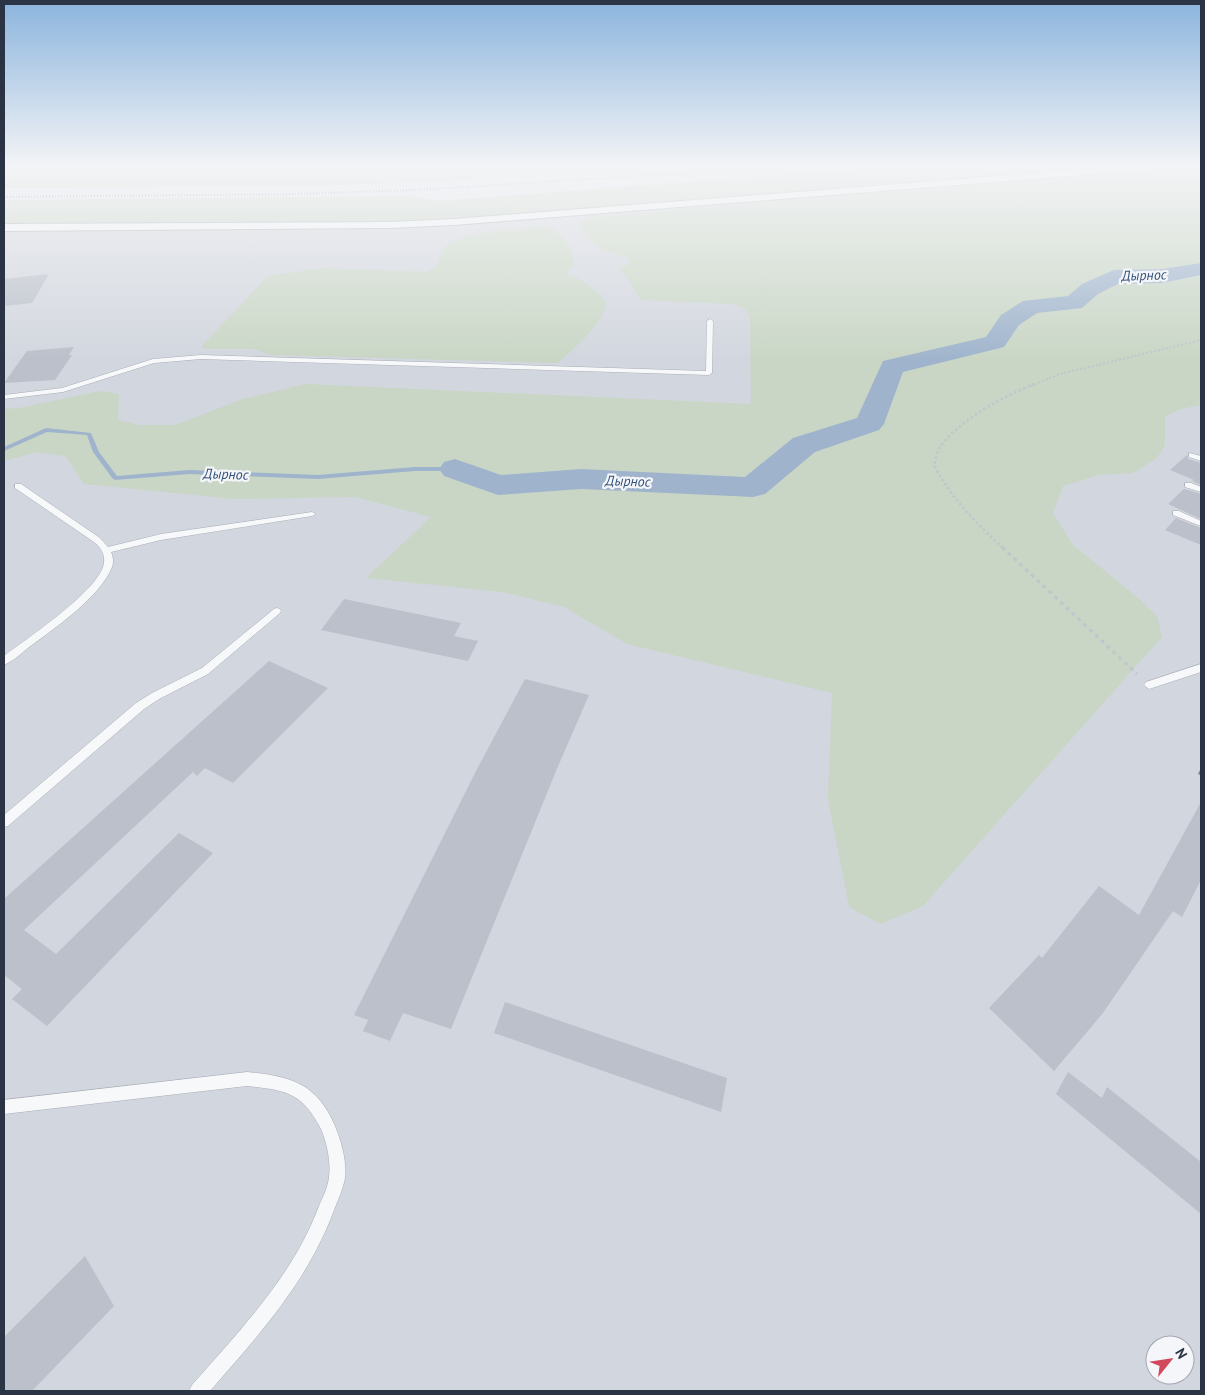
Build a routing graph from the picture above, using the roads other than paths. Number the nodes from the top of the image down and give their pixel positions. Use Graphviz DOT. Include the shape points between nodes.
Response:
graph roads {
  1 [pos="710,321"];
  2 [pos="4,398"];
  3 [pos="1192,455"];
  4 [pos="1201,459"];
  5 [pos="1188,485"];
  6 [pos="18,486"];
  7 [pos="1201,490"];
  8 [pos="1176,513"];
  9 [pos="312,514"];
  10 [pos="1201,524"];
  11 [pos="107,550"];
  12 [pos="277,611"];
  13 [pos="4,661"];
  14 [pos="1201,668"];
  15 [pos="1149,685"];
  16 [pos="4,822"];
  17 [pos="4,1108"];
  18 [pos="198,1391"];
  1 -- 2 [label="lane" via="708,374 172,358 134,366 63,390"];
  3 -- 4 [label="lane"];
  5 -- 7 [label="lane"];
  6 -- 11 [label="lane"];
  8 -- 10 [label="lane"];
  9 -- 11 [label="lane" via="161,537"];
  11 -- 13 [label="lane" via="108,566 93,591"];
  12 -- 16 [label="lane" via="217,663 192,680 155,695 140,706"];
  14 -- 15 [label="lane"];
  17 -- 18 [label="lane" via="247,1078 277,1082 301,1090 319,1109 332,1138 337,1178 326,1215 307,1255 275,1300"];
}
